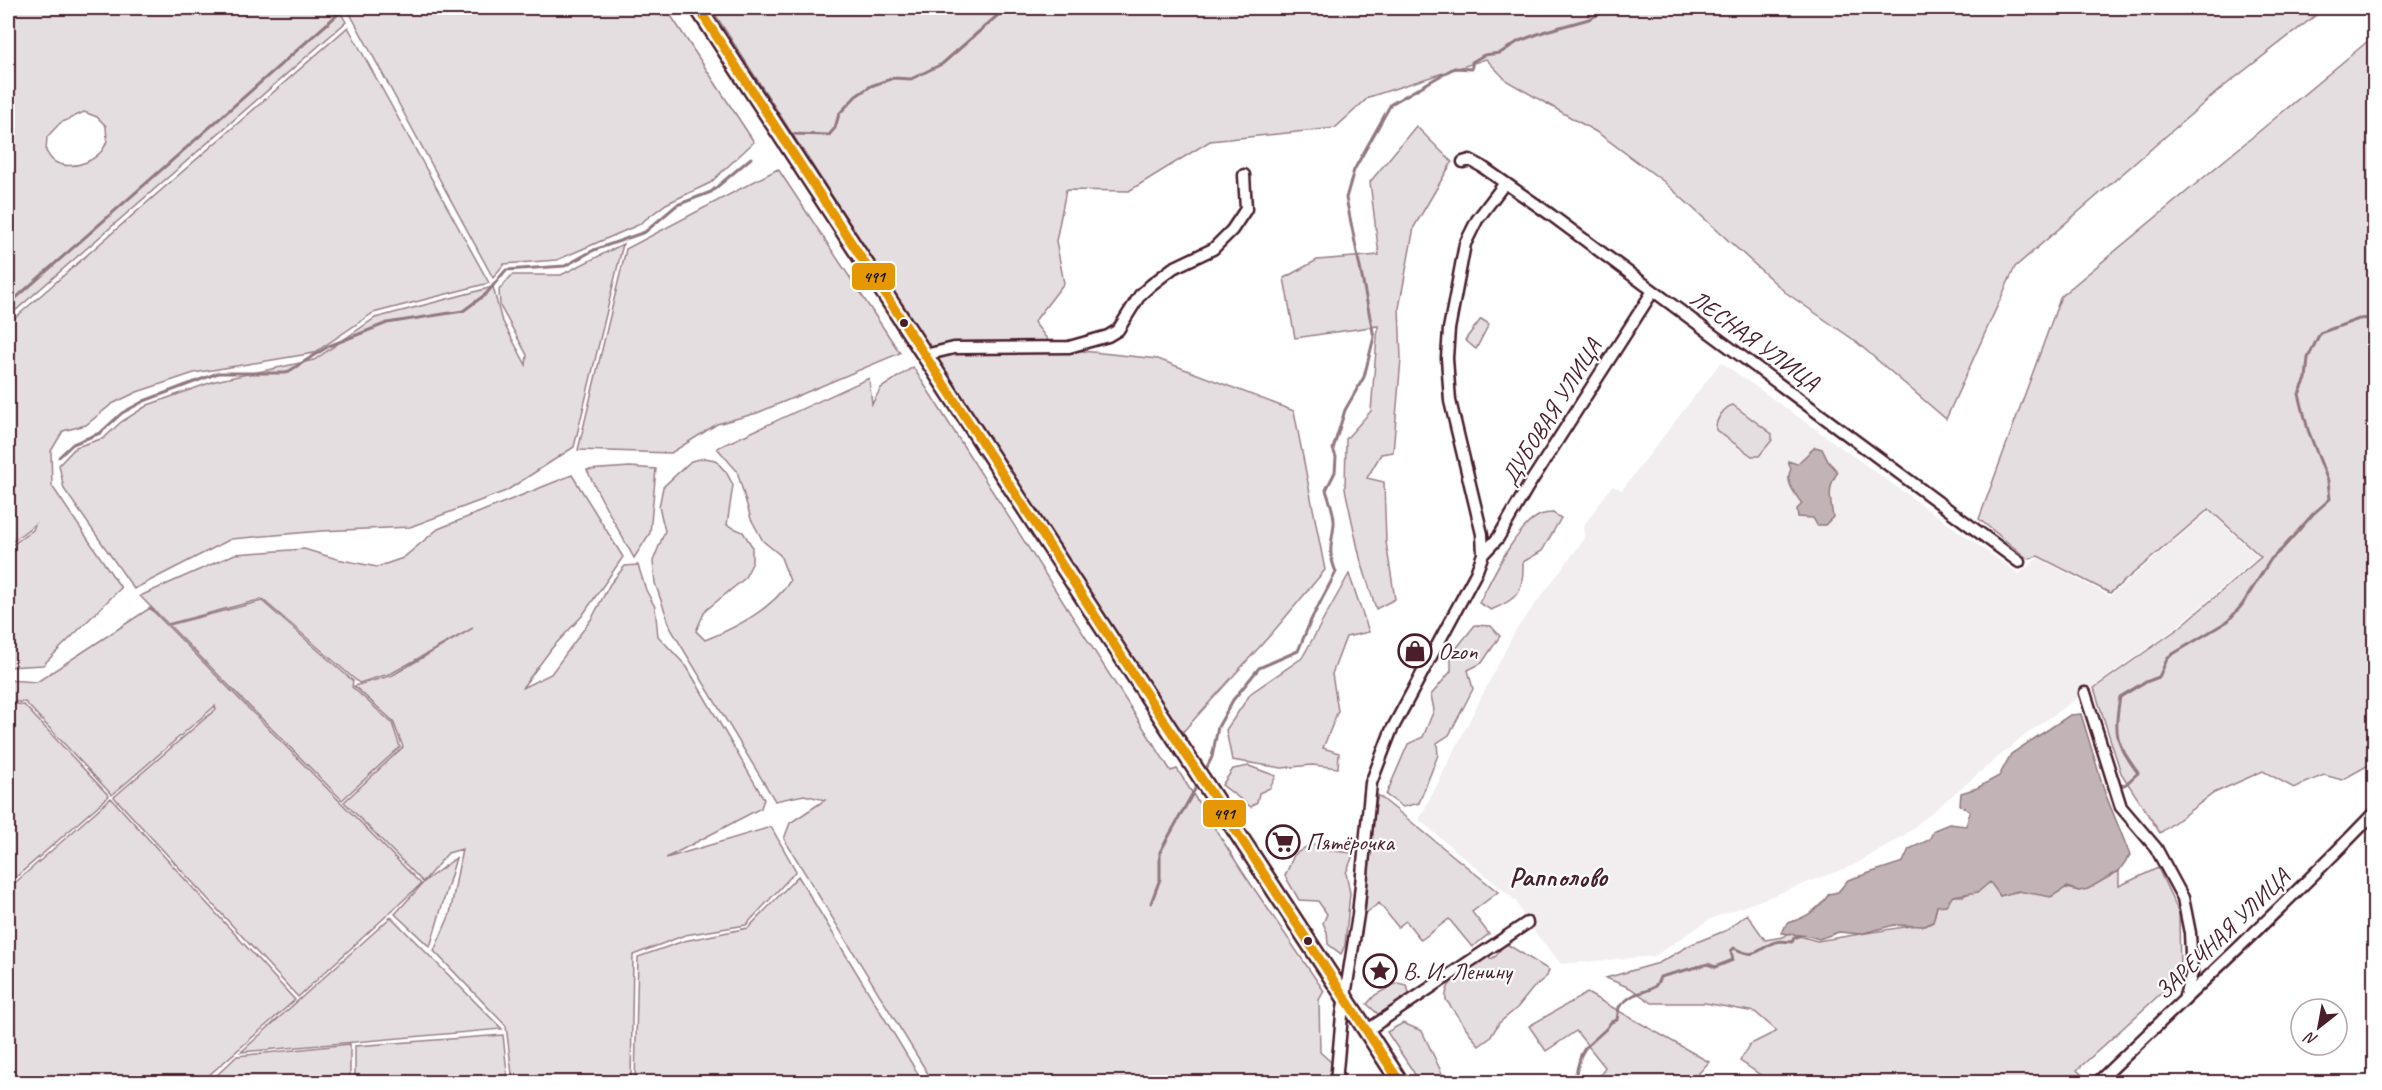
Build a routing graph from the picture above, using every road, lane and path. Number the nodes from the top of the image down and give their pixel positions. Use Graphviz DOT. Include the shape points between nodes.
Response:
graph roads {
  1 [pos="698,8"];
  2 [pos="1463,162"];
  3 [pos="1244,175"];
  4 [pos="1505,183"];
  5 [pos="1653,291"];
  6 [pos="925,355"];
  7 [pos="1483,554"];
  8 [pos="2019,562"];
  9 [pos="2085,693"];
  10 [pos="2373,814"];
  11 [pos="1527,924"];
  12 [pos="1345,998"];
  13 [pos="2184,998"];
  14 [pos="1366,1031"];
  15 [pos="1336,1083"];
  16 [pos="1400,1083"];
  17 [pos="2098,1083"];
  1 -- 6 [label="main road"];
  2 -- 4 [label="street, ЛЕСНАЯ УЛИЦА" via="1470,160"];
  3 -- 6 [label="street" via="1246,209 1232,230 1214,249 1173,268 1151,285 1118,330 1108,336 1069,347 954,348"];
  4 -- 5 [label="street, ЛЕСНАЯ УЛИЦА"];
  4 -- 7 [label="street" via="1464,244 1447,358 1450,401 1482,534"];
  5 -- 7 [label="street, ДУБОВАЯ УЛИЦА" via="1498,538"];
  5 -- 8 [label="street, ЛЕСНАЯ УЛИЦА"];
  6 -- 12 [label="main road"];
  7 -- 12 [label="street" via="1464,599 1391,731 1371,783"];
  9 -- 13 [label="street" via="2121,807 2156,848 2183,898 2192,973"];
  10 -- 13 [label="street, ЗАРЕЧНАЯ УЛИЦА" via="2271,918"];
  11 -- 14 [label="street"];
  12 -- 14 [label="main road"];
  12 -- 15 [label="street"];
  13 -- 17 [label="street, ЗАРЕЧНАЯ УЛИЦА"];
  14 -- 16 [label="main road"];
}
